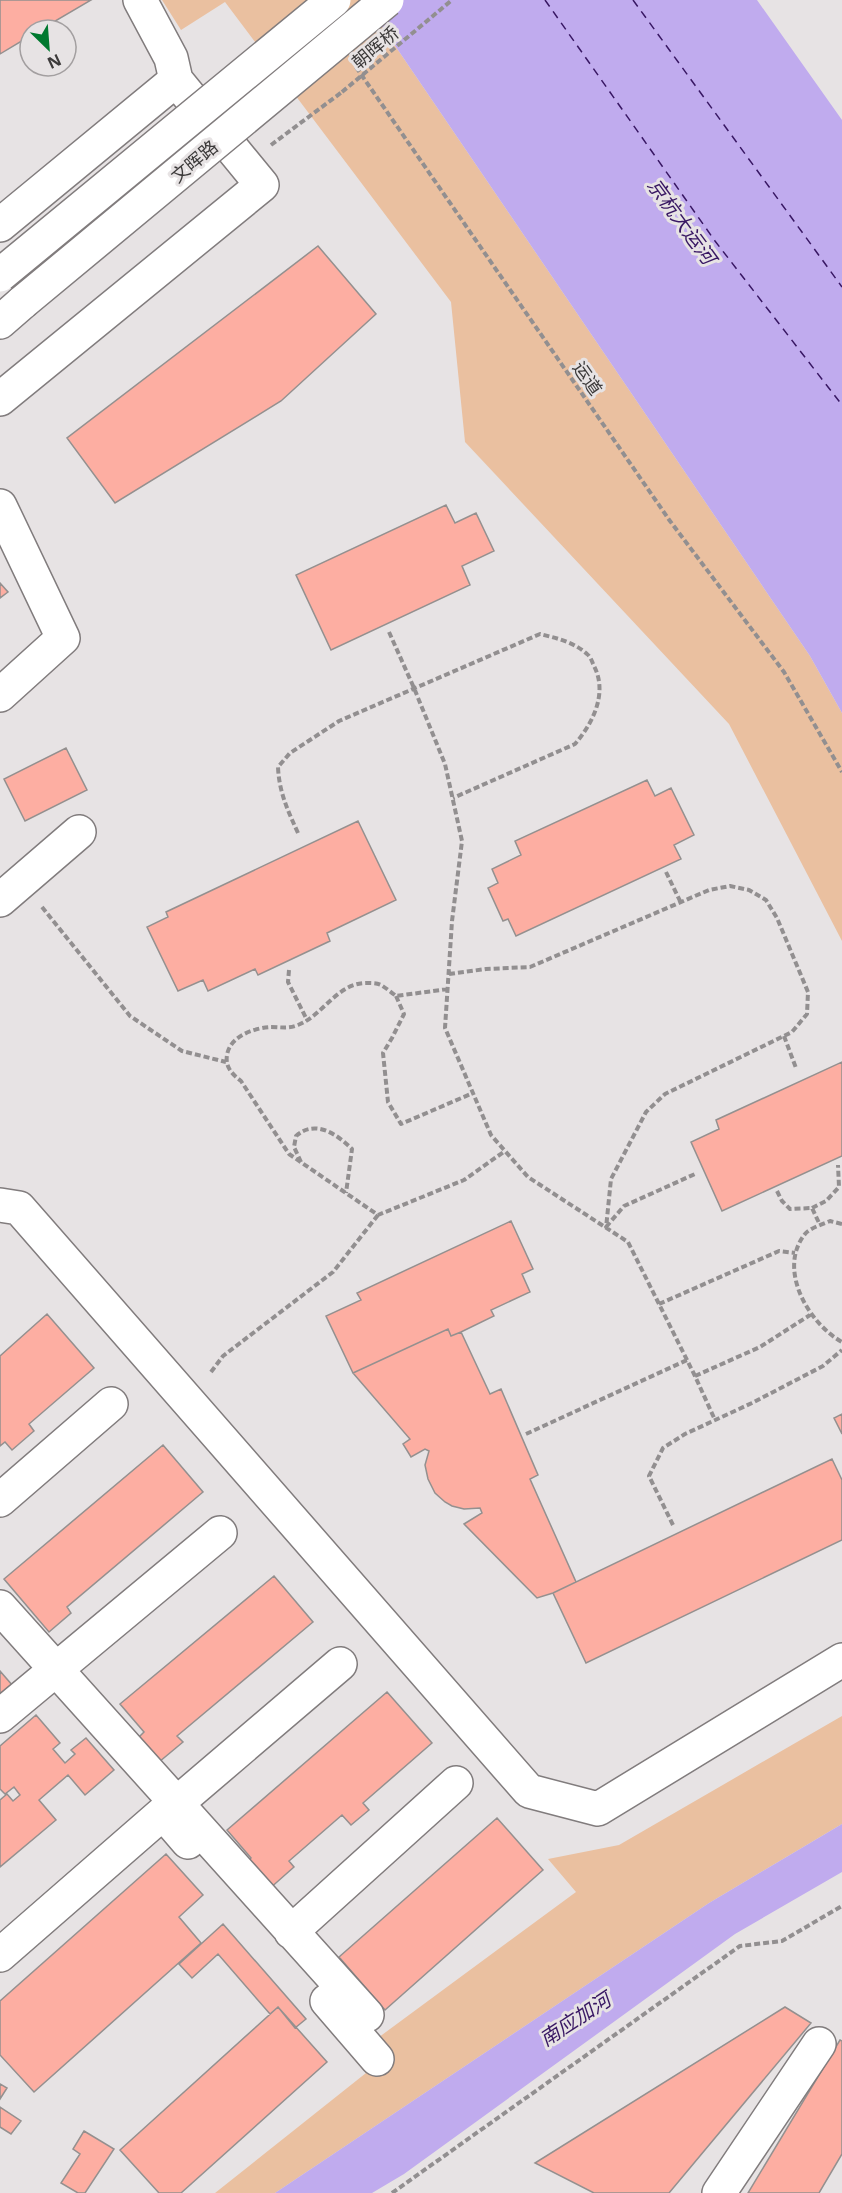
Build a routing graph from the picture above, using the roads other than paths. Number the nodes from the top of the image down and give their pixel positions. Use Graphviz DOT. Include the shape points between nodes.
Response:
graph roads {
  1 [pos="140,0"];
  2 [pos="334,0"];
  3 [pos="387,0"];
  4 [pos="176,80"];
  5 [pos="0,225"];
  6 [pos="0,275"];
  7 [pos="11,312"];
  8 [pos="0,399"];
  9 [pos="0,506"];
  10 [pos="0,695"];
  11 [pos="79,832"];
  12 [pos="11,891"];
  13 [pos="0,1205"];
  14 [pos="111,1404"];
  15 [pos="0,1500"];
  16 [pos="220,1533"];
  17 [pos="0,1607"];
  18 [pos="842,1660"];
  19 [pos="340,1664"];
  20 [pos="55,1670"];
  21 [pos="0,1716"];
  22 [pos="456,1784"];
  23 [pos="176,1804"];
  24 [pos="291,1932"];
  25 [pos="0,1955"];
  26 [pos="367,2015"];
  27 [pos="819,2044"];
  28 [pos="376,2059"];
  29 [pos="719,2193"];
  1 -- 4 [label="street" via="171,58"];
  2 -- 6 [label="street, 文晖路, bridge"];
  3 -- 7 [label="street, 文晖路, bridge"];
  4 -- 5 [label="street"];
  4 -- 8 [label="street" via="262,185"];
  9 -- 10 [label="street" via="63,638"];
  11 -- 12 [label="street"];
  13 -- 18 [label="street" via="19,1208 529,1791 598,1809"];
  14 -- 15 [label="street"];
  16 -- 20 [label="street"];
  17 -- 20 [label="street"];
  19 -- 23 [label="street"];
  20 -- 21 [label="street"];
  20 -- 23 [label="street"];
  22 -- 24 [label="street"];
  23 -- 24 [label="street"];
  24 -- 26 [label="street"];
  25 -- 28 [label="street" via="163,1813"];
  27 -- 29 [label="street"];
}
